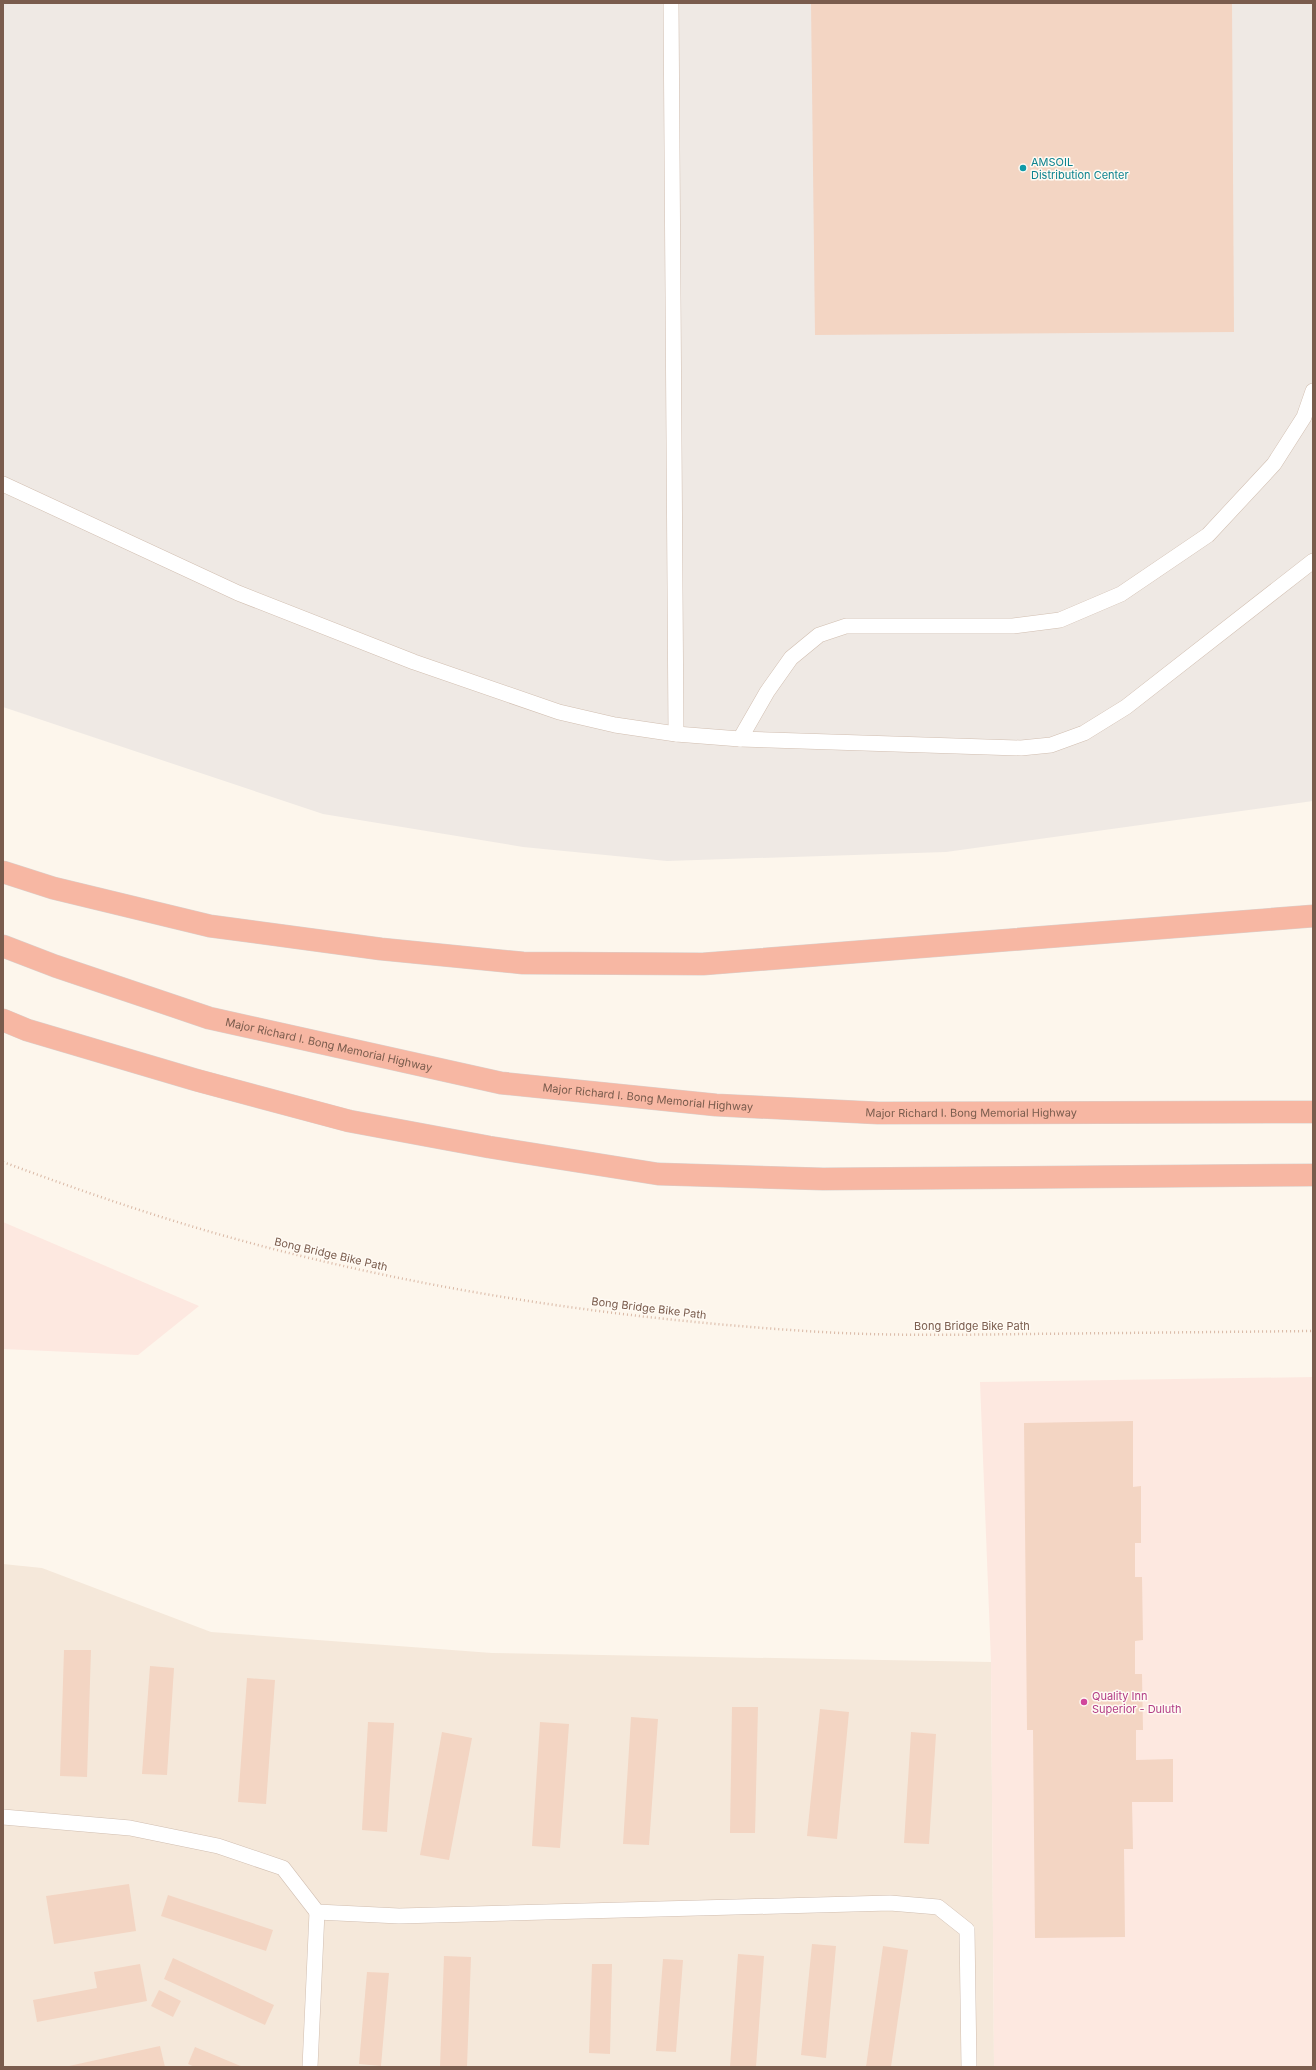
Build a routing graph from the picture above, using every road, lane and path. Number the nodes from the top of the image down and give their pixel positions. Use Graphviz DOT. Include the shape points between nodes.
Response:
graph roads {
  1 [pos="671,3"];
  2 [pos="1313,391"];
  3 [pos="3,484"];
  4 [pos="1313,561"];
  5 [pos="676,734"];
  6 [pos="740,739"];
  7 [pos="3,872"];
  8 [pos="1313,916"];
  9 [pos="3,946"];
  10 [pos="3,1020"];
  11 [pos="1313,1112"];
  12 [pos="3,1162"];
  13 [pos="1313,1175"];
  14 [pos="1313,1331"];
  15 [pos="3,1817"];
  16 [pos="317,1912"];
  17 [pos="310,2067"];
  18 [pos="969,2067"];
  1 -- 5 [label="lane"];
  2 -- 6 [label="lane" via="1304,417 1274,464 1208,535 1121,594 1060,620 1013,626 846,626 819,635 791,658 767,692"];
  3 -- 5 [label="lane" via="238,593 414,662 559,712 615,725"];
  4 -- 6 [label="lane" via="1126,708 1084,733 1051,745 1021,748"];
  5 -- 6 [label="lane"];
  7 -- 8 [label="highway" via="53,888 210,926 381,949 523,963 704,964"];
  9 -- 11 [label="highway, Major Richard I. Bong Memorial Highway" via="209,1018 502,1083 716,1104 878,1113"];
  10 -- 13 [label="highway" via="27,1030 196,1080 349,1121 658,1174 823,1178"];
  12 -- 14 [label="path, Bong Bridge Bike Path" via="114,1202 278,1250 452,1288 589,1310 722,1325 839,1333 973,1335"];
  15 -- 16 [label="lane" via="130,1828 218,1846 283,1868"];
  16 -- 17 [label="lane"];
  16 -- 18 [label="lane" via="399,1916 890,1903 938,1907 967,1930"];
}
